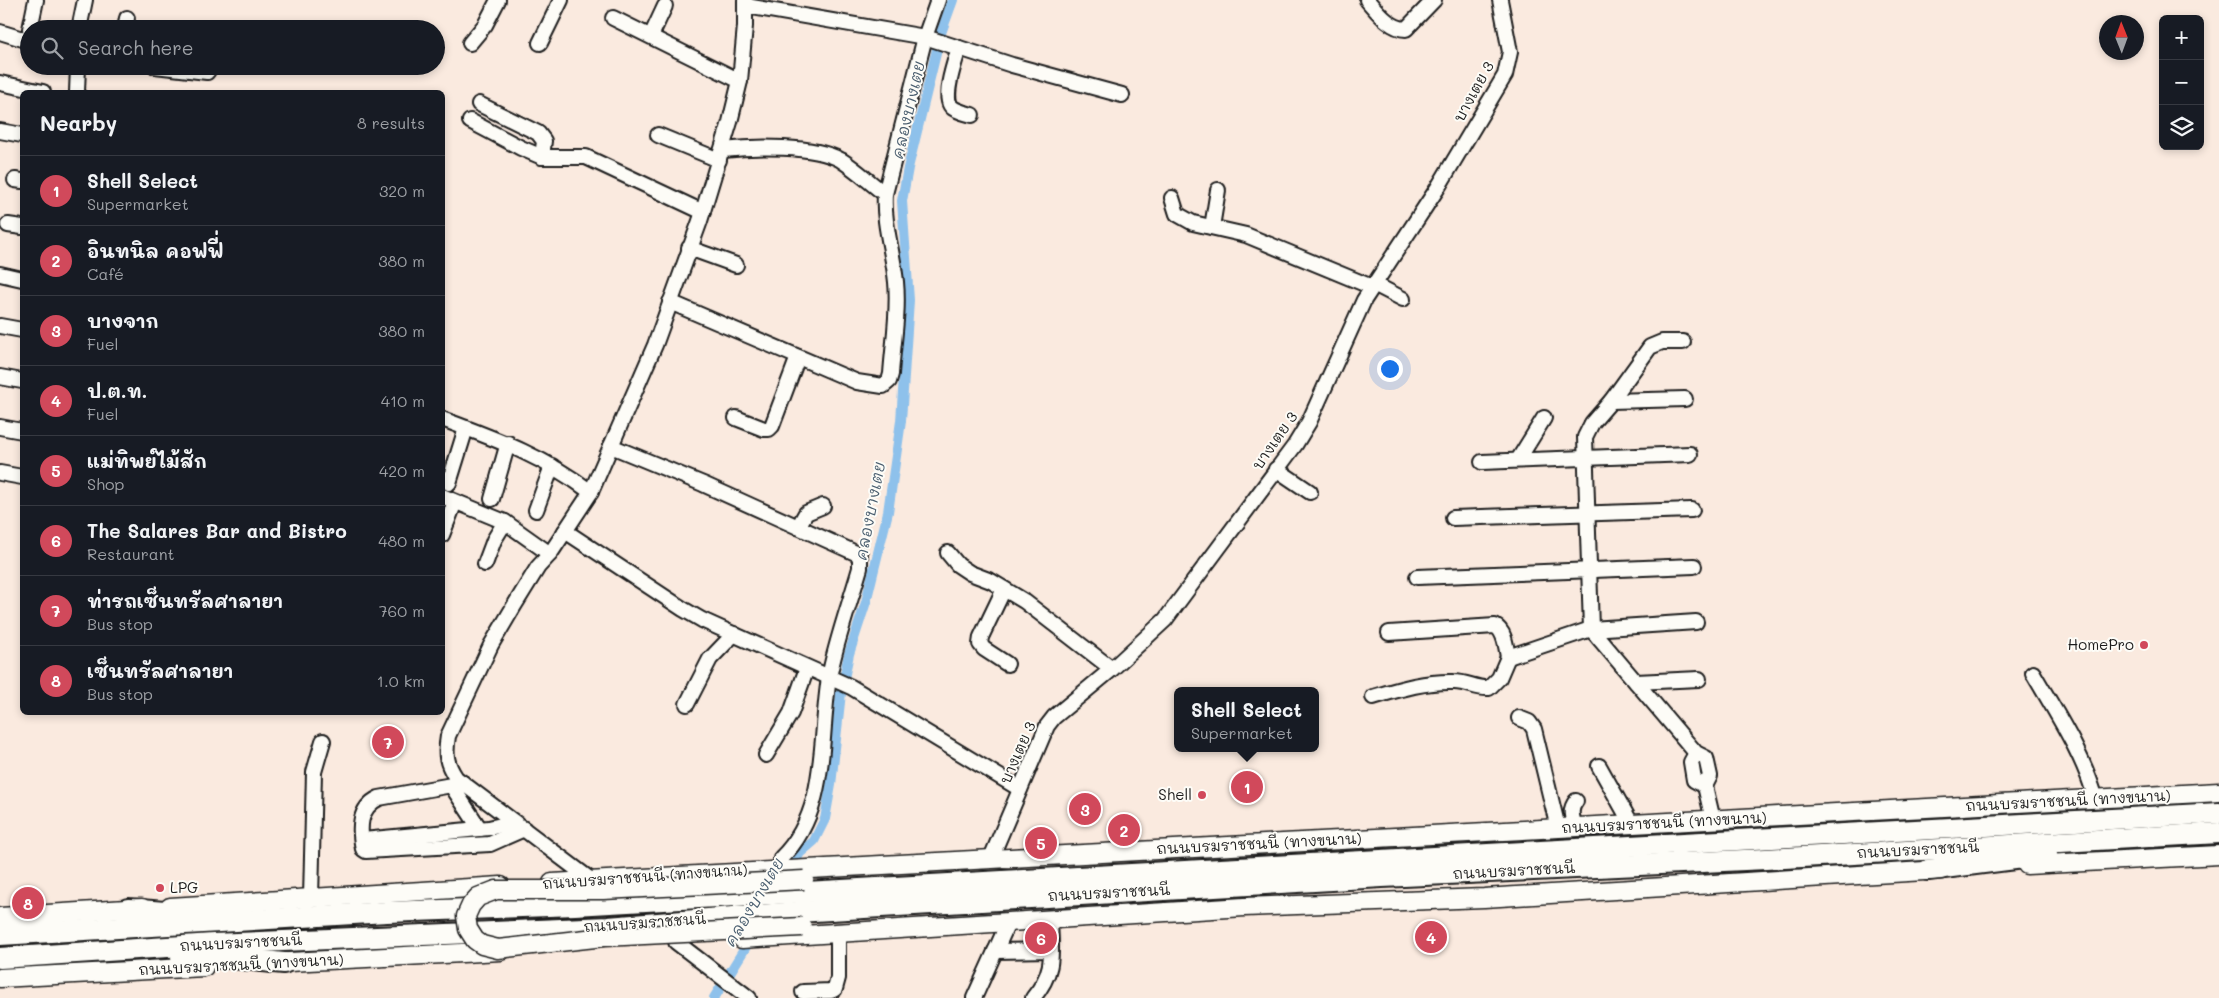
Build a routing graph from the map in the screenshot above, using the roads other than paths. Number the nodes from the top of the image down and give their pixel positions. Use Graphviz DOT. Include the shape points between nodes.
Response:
graph roads {
  1 [pos="36,0"];
  2 [pos="85,0"];
  3 [pos="498,0"];
  4 [pos="561,0"];
  5 [pos="938,0"];
  6 [pos="1368,0"];
  7 [pos="1434,0"];
  8 [pos="1500,0"];
  9 [pos="745,3"];
  10 [pos="665,6"];
  11 [pos="613,18"];
  12 [pos="32,20"];
  13 [pos="81,20"];
  14 [pos="0,32"];
  15 [pos="20,35"];
  16 [pos="651,36"];
  17 [pos="933,40"];
  18 [pos="470,43"];
  19 [pos="540,43"];
  20 [pos="959,48"];
  21 [pos="78,75"];
  22 [pos="740,81"];
  23 [pos="0,83"];
  24 [pos="33,90"];
  25 [pos="78,90"];
  26 [pos="1122,95"];
  27 [pos="479,104"];
  28 [pos="972,115"];
  29 [pos="470,121"];
  30 [pos="0,130"];
  31 [pos="20,135"];
  32 [pos="658,136"];
  33 [pos="721,155"];
  34 [pos="542,157"];
  35 [pos="1218,190"];
  36 [pos="885,194"];
  37 [pos="1172,198"];
  38 [pos="703,212"];
  39 [pos="8,224"];
  40 [pos="20,227"];
  41 [pos="1212,227"];
  42 [pos="689,248"];
  43 [pos="736,265"];
  44 [pos="0,274"];
  45 [pos="20,279"];
  46 [pos="1373,286"];
  47 [pos="1403,299"];
  48 [pos="670,302"];
  49 [pos="0,326"];
  50 [pos="20,330"];
  51 [pos="1683,342"];
  52 [pos="798,357"];
  53 [pos="0,378"];
  54 [pos="20,381"];
  55 [pos="1685,399"];
  56 [pos="1611,401"];
  57 [pos="736,418"];
  58 [pos="1544,418"];
  59 [pos="445,420"];
  60 [pos="0,427"];
  61 [pos="466,428"];
  62 [pos="20,431"];
  63 [pos="508,443"];
  64 [pos="612,446"];
  65 [pos="1690,454"];
  66 [pos="1586,458"];
  67 [pos="1518,460"];
  68 [pos="1482,462"];
  69 [pos="552,466"];
  70 [pos="1276,469"];
  71 [pos="0,473"];
  72 [pos="20,477"];
  73 [pos="449,483"];
  74 [pos="591,492"];
  75 [pos="1310,492"];
  76 [pos="449,499"];
  77 [pos="492,499"];
  78 [pos="823,506"];
  79 [pos="536,510"];
  80 [pos="1692,510"];
  81 [pos="1587,515"];
  82 [pos="1454,518"];
  83 [pos="445,520"];
  84 [pos="505,522"];
  85 [pos="798,527"];
  86 [pos="565,531"];
  87 [pos="948,553"];
  88 [pos="550,554"];
  89 [pos="485,564"];
  90 [pos="1694,566"];
  91 [pos="1588,571"];
  92 [pos="1417,577"];
  93 [pos="1004,589"];
  94 [pos="1696,622"];
  95 [pos="1591,629"];
  96 [pos="1389,633"];
  97 [pos="734,634"];
  98 [pos="1508,657"];
  99 [pos="1007,664"];
  100 [pos="807,668"];
  101 [pos="1112,669"];
  102 [pos="2033,673"];
  103 [pos="832,679"];
  104 [pos="1700,679"];
  105 [pos="1636,682"];
  106 [pos="1373,697"];
  107 [pos="687,704"];
  108 [pos="1519,718"];
  109 [pos="324,741"];
  110 [pos="766,755"];
  111 [pos="1599,766"];
  112 [pos="457,784"];
  113 [pos="1020,789"];
  114 [pos="2219,792"];
  115 [pos="2096,800"];
  116 [pos="1576,801"];
  117 [pos="2219,813"];
  118 [pos="1712,820"];
  119 [pos="1632,824"];
  120 [pos="519,826"];
  121 [pos="1566,828"];
  122 [pos="480,829"];
  123 [pos="2219,833"];
  124 [pos="2165,836"];
  125 [pos="427,841"];
  126 [pos="2219,855"];
  127 [pos="986,858"];
  128 [pos="774,863"];
  129 [pos="1928,870"];
  130 [pos="805,879"];
  131 [pos="591,880"];
  132 [pos="312,898"];
  133 [pos="128,909"];
  134 [pos="0,917"];
  135 [pos="800,919"];
  136 [pos="262,920"];
  137 [pos="1050,920"];
  138 [pos="1013,922"];
  139 [pos="838,933"];
  140 [pos="0,935"];
  141 [pos="676,942"];
  142 [pos="1051,950"];
  143 [pos="995,951"];
  144 [pos="88,953"];
  145 [pos="0,958"];
  146 [pos="284,963"];
  147 [pos="0,978"];
  148 [pos="802,992"];
  149 [pos="749,998"];
  150 [pos="974,998"];
  151 [pos="1033,998"];
  1 -- 12 [label="street"];
  2 -- 13 [label="street"];
  3 -- 18 [label="street" via="485,25"];
  4 -- 19 [label="street"];
  5 -- 17 [label="street"];
  6 -- 7 [label="street" via="1392,25 1406,29"];
  8 -- 46 [label="street, บางเตย 3" via="1510,52 1505,74 1437,189"];
  9 -- 17 [label="street"];
  9 -- 22 [label="street"];
  10 -- 16 [label="street"];
  11 -- 16 [label="street"];
  14 -- 15 [label="street"];
  16 -- 22 [label="street"];
  17 -- 20 [label="street"];
  17 -- 36 [label="street"];
  20 -- 26 [label="street"];
  20 -- 28 [label="street" via="947,94 948,103"];
  21 -- 25 [label="street"];
  22 -- 33 [label="street"];
  23 -- 24 [label="street"];
  27 -- 34 [label="street" via="538,133 544,141"];
  29 -- 34 [label="street"];
  30 -- 31 [label="street"];
  32 -- 33 [label="street"];
  33 -- 36 [label="street" via="772,146 818,152 840,159"];
  33 -- 38 [label="street"];
  34 -- 38 [label="street" via="586,157"];
  35 -- 41 [label="street"];
  36 -- 52 [label="street" via="884,210 896,282 889,381 878,386 857,382"];
  37 -- 41 [label="street" via="1182,219"];
  38 -- 42 [label="street"];
  39 -- 40 [label="street"];
  41 -- 46 [label="street" via="1246,235"];
  42 -- 43 [label="street"];
  42 -- 48 [label="street"];
  44 -- 45 [label="street"];
  46 -- 47 [label="street"];
  46 -- 70 [label="street, บางเตย 3" via="1355,318 1309,422"];
  48 -- 52 [label="street"];
  48 -- 64 [label="street"];
  49 -- 50 [label="street"];
  51 -- 56 [label="street" via="1662,342 1650,347"];
  52 -- 57 [label="street" via="769,429"];
  53 -- 54 [label="street"];
  55 -- 56 [label="street"];
  56 -- 66 [label="street" via="1588,429"];
  58 -- 67 [label="street"];
  59 -- 61 [label="street"];
  60 -- 62 [label="street"];
  61 -- 63 [label="street"];
  61 -- 73 [label="street"];
  63 -- 69 [label="street"];
  63 -- 77 [label="street"];
  64 -- 74 [label="street"];
  64 -- 85 [label="street"];
  65 -- 66 [label="street"];
  66 -- 67 [label="street"];
  66 -- 81 [label="street"];
  67 -- 68 [label="street"];
  69 -- 74 [label="street"];
  69 -- 79 [label="street"];
  70 -- 75 [label="street"];
  70 -- 101 [label="street, บางเตย 3" via="1165,620"];
  71 -- 72 [label="street"];
  74 -- 86 [label="street"];
  76 -- 83 [label="street"];
  76 -- 84 [label="street"];
  78 -- 85 [label="street" via="806,512"];
  80 -- 81 [label="street"];
  81 -- 82 [label="street"];
  81 -- 91 [label="street"];
  84 -- 88 [label="street"];
  84 -- 89 [label="street"];
  85 -- 103 [label="street" via="860,555 860,568"];
  86 -- 88 [label="street"];
  86 -- 97 [label="street" via="682,609"];
  87 -- 93 [label="street" via="970,573"];
  88 -- 112 [label="street" via="538,567 492,646 448,736 447,765"];
  90 -- 91 [label="street"];
  91 -- 92 [label="street"];
  91 -- 95 [label="street"];
  93 -- 99 [label="street" via="980,644"];
  93 -- 101 [label="street"];
  94 -- 95 [label="street"];
  95 -- 98 [label="street"];
  95 -- 105 [label="street"];
  96 -- 98 [label="street" via="1496,626 1503,634"];
  97 -- 100 [label="street"];
  97 -- 107 [label="street" via="706,666"];
  98 -- 106 [label="street" via="1499,678 1489,688 1454,682 1434,683 1412,685"];
  100 -- 103 [label="street"];
  100 -- 110 [label="street" via="791,712"];
  101 -- 113 [label="street, บางเตย 3" via="1054,717 1042,735"];
  102 -- 115 [label="street" via="2066,730 2091,781"];
  103 -- 113 [label="street" via="851,687"];
  103 -- 128 [label="street" via="815,801 794,842"];
  104 -- 105 [label="street"];
  105 -- 118 [label="street" via="1696,753 1706,758 1710,776 1705,786"];
  108 -- 121 [label="street" via="1529,722 1534,729"];
  109 -- 132 [label="street" via="314,772"];
  111 -- 119 [label="street"];
  112 -- 120 [label="street"];
  112 -- 122 [label="street"];
  112 -- 125 [label="street" via="379,798 367,804 362,818 363,849 366,851"];
  113 -- 127 [label="street, บางเตย 3"];
  114 -- 115 [label="main road, ถนนบรมราชชนนี (ทางขนาน)"];
  115 -- 118 [label="main road, ถนนบรมราชชนนี (ทางขนาน)"];
  116 -- 121 [label="street"];
  117 -- 130 [label="highway, ถนนบรมราชชนนี" via="979,883"];
  118 -- 119 [label="main road, ถนนบรมราชชนนี (ทางขนาน)"];
  119 -- 121 [label="main road, ถนนบรมราชชนนี (ทางขนาน)"];
  120 -- 122 [label="street"];
  120 -- 125 [label="street" via="490,844"];
  120 -- 131 [label="street"];
  121 -- 127 [label="main road, ถนนบรมราชชนนี (ทางขนาน)"];
  122 -- 125 [label="street"];
  123 -- 124 [label="highway, ถนนบรมราชชนนี"];
  124 -- 129 [label="highway"];
  124 -- 135 [label="highway, ถนนบรมราชชนนี" via="1372,877"];
  126 -- 129 [label="main road, ถนนบรมราชชนนี (ทางขนาน)"];
  127 -- 130 [label="main road, ถนนบรมราชชนนี (ทางขนาน)" via="902,874"];
  128 -- 130 [label="main road, ถนนบรมราชชนนี (ทางขนาน)"];
  128 -- 131 [label="main road, ถนนบรมราชชนนี (ทางขนาน)"];
  129 -- 137 [label="main road, ถนนบรมราชชนนี (ทางขนาน)" via="1484,898 1253,907"];
  130 -- 135 [label="main road, bridge" via="602,890 496,890 478,898 466,916 468,929 475,940 498,949"];
  130 -- 136 [label="highway, ถนนบรมราชชนนี" via="757,894"];
  131 -- 132 [label="main road, ถนนบรมราชชนนี (ทางขนาน)"];
  132 -- 133 [label="main road, ถนนบรมราชชนนี (ทางขนาน)"];
  133 -- 134 [label="main road, ถนนบรมราชชนนี (ทางขนาน)"];
  133 -- 136 [label="highway"];
  135 -- 138 [label="main road"];
  135 -- 144 [label="highway, ถนนบรมราชชนนี" via="742,915 608,927 213,944"];
  136 -- 140 [label="highway, ถนนบรมราชชนนี"];
  137 -- 138 [label="main road, ถนนบรมราชชนนี (ทางขนาน)"];
  137 -- 142 [label="street"];
  138 -- 139 [label="main road, ถนนบรมราชชนนี (ทางขนาน)"];
  138 -- 143 [label="street"];
  139 -- 141 [label="main road, ถนนบรมราชชนนี (ทางขนาน)"];
  139 -- 148 [label="street" via="835,989"];
  141 -- 146 [label="main road, ถนนบรมราชชนนี (ทางขนาน)"];
  141 -- 149 [label="street"];
  142 -- 143 [label="street"];
  142 -- 151 [label="street" via="1049,975"];
  143 -- 150 [label="street"];
  144 -- 145 [label="highway, ถนนบรมราชชนนี"];
  144 -- 146 [label="highway"];
  146 -- 147 [label="main road, ถนนบรมราชชนนี (ทางขนาน)"];
}
